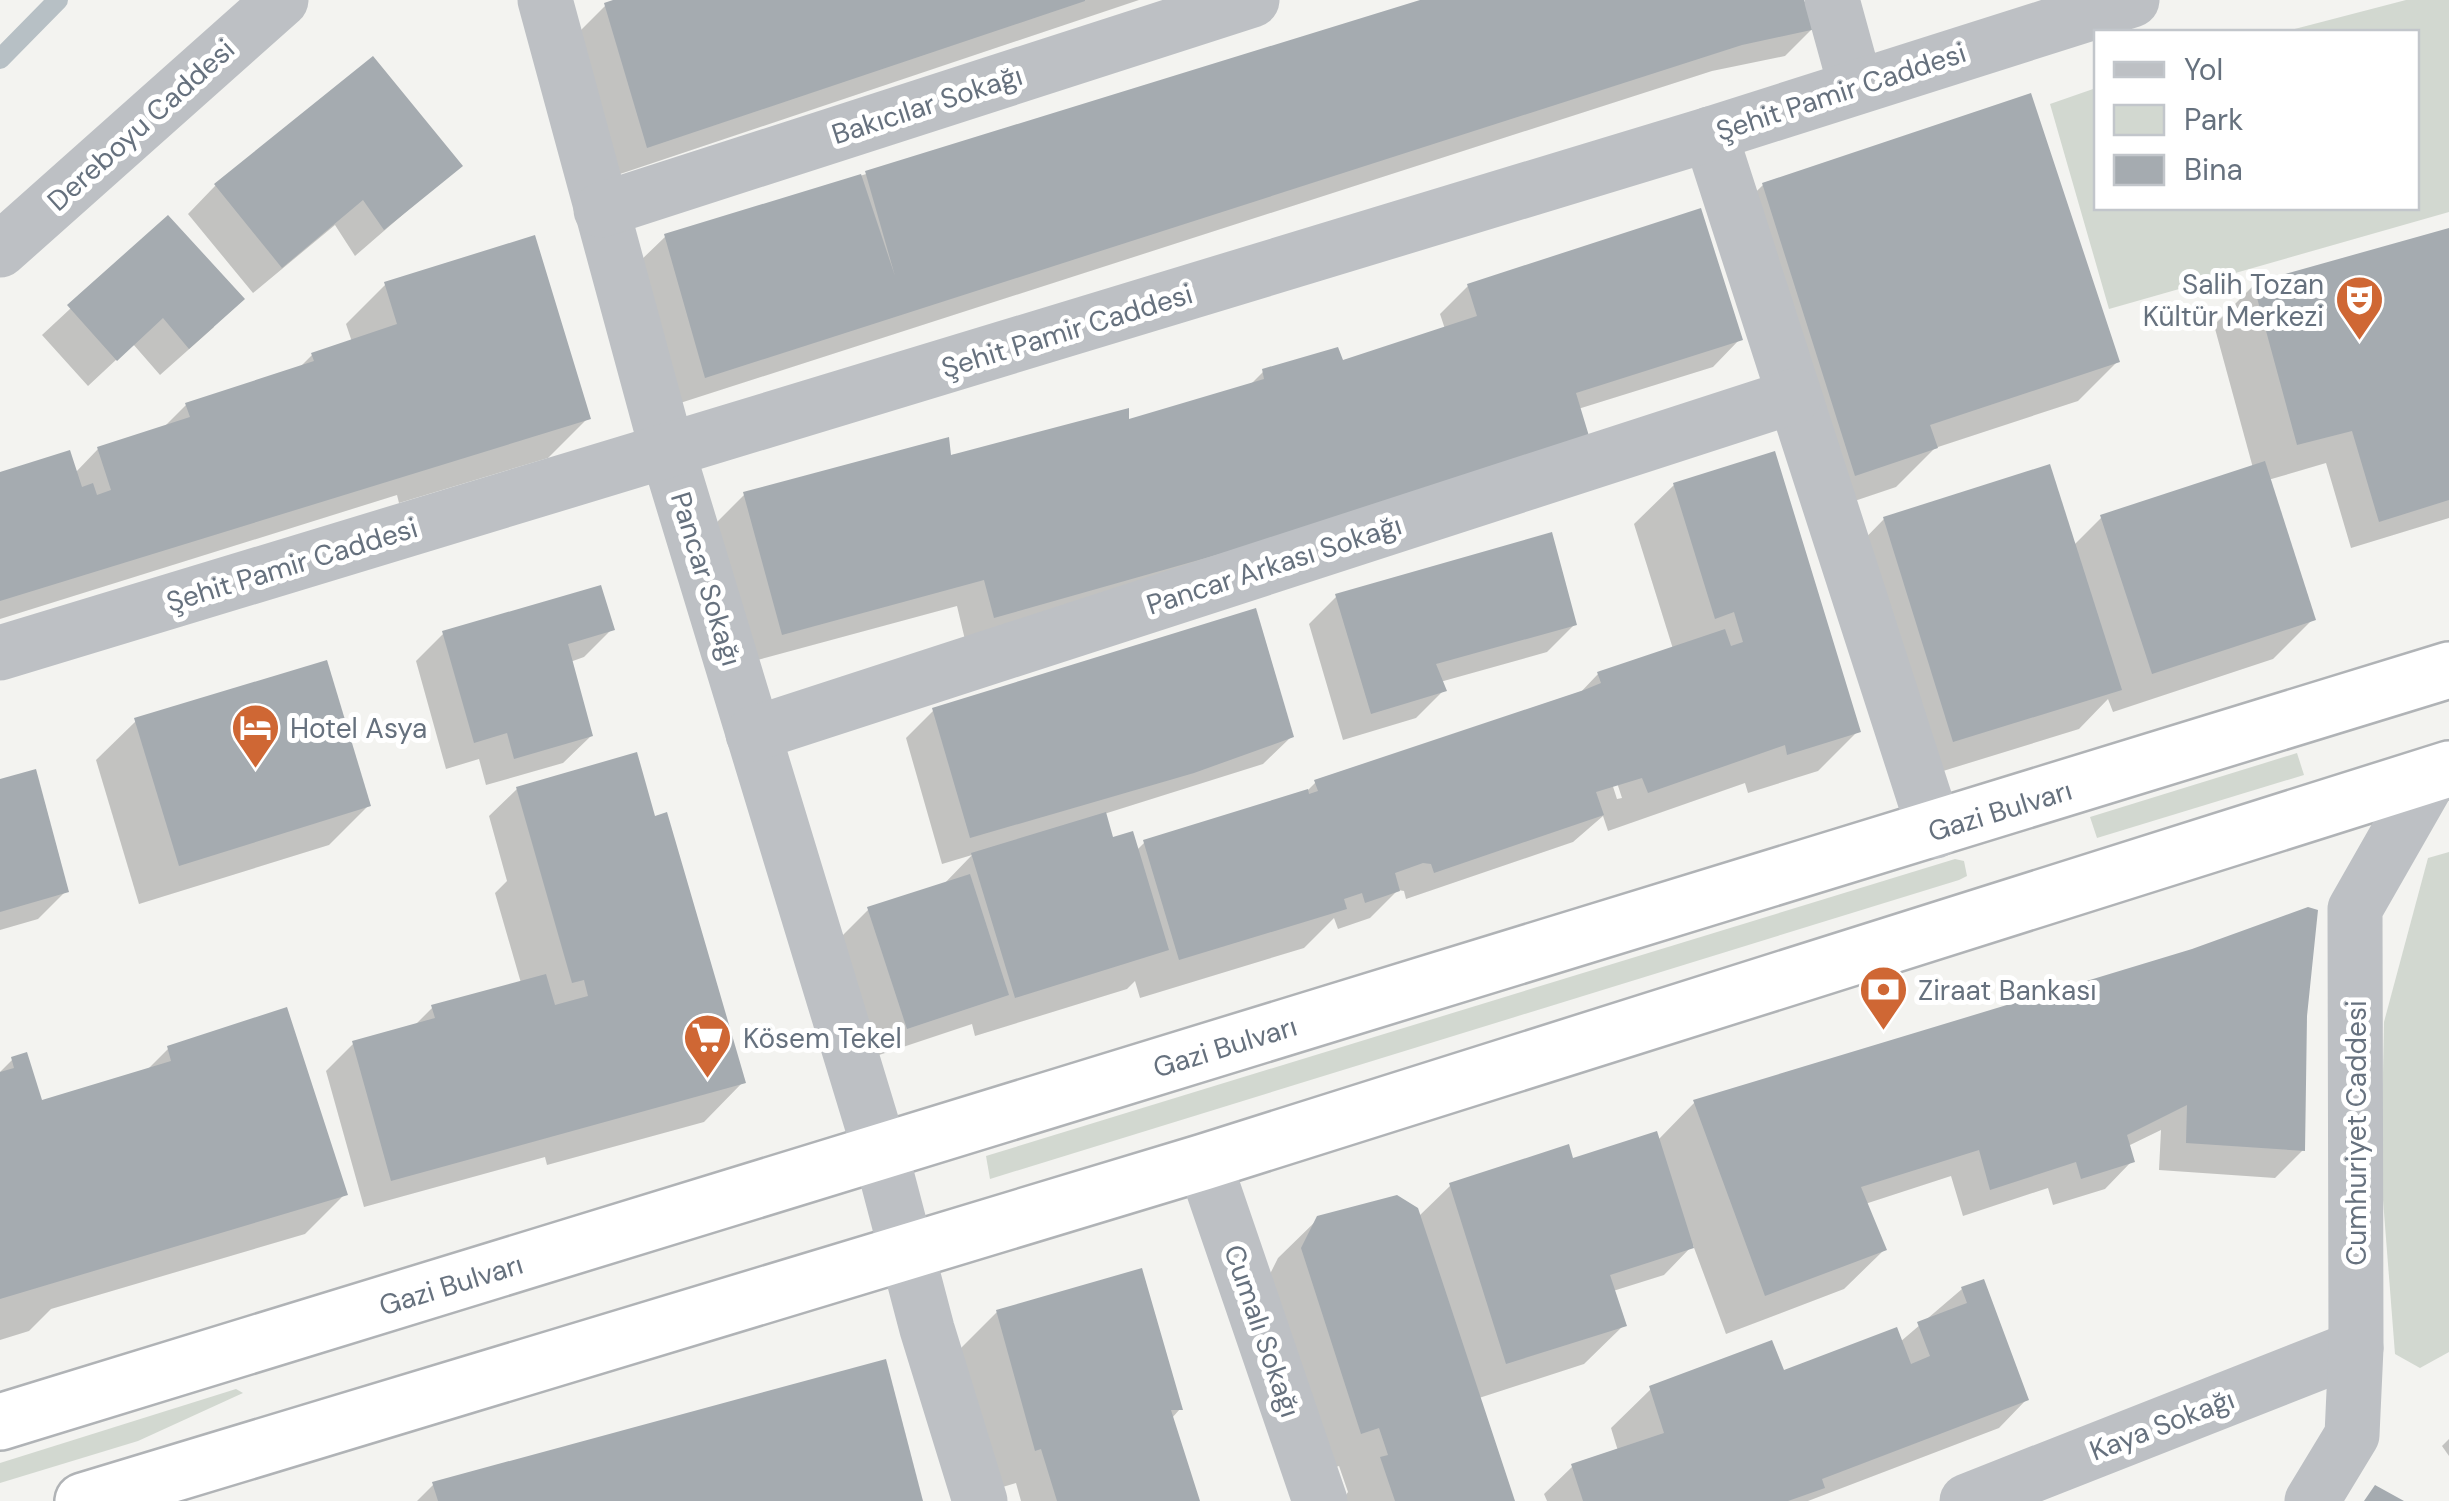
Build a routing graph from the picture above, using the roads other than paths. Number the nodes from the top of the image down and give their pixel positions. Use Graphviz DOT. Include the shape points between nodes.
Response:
graph roads {
  1 [pos="281,0"];
  2 [pos="544,0"];
  3 [pos="1252,0"];
  4 [pos="1832,0"];
  5 [pos="2132,0"];
  6 [pos="1856,88"];
  7 [pos="1710,134"];
  8 [pos="602,210"];
  9 [pos="0,250"];
  10 [pos="1794,396"];
  11 [pos="668,453"];
  12 [pos="0,653"];
  13 [pos="2449,670"];
  14 [pos="753,734"];
  15 [pos="2440,771"];
  16 [pos="1934,831"];
  17 [pos="880,1154"];
  18 [pos="1204,1162"];
  19 [pos="905,1252"];
  20 [pos="2356,1348"];
  21 [pos="0,1422"];
  22 [pos="82,1501"];
  23 [pos="980,1501"];
  24 [pos="1320,1501"];
  25 [pos="1967,1501"];
  26 [pos="2312,1501"];
  1 -- 9 [label="street, Dereboyu Caddesi"];
  2 -- 8 [label="street, Pancar Sokağı"];
  3 -- 8 [label="street, Bakıcılar Sokağı"];
  4 -- 6 [label="street"];
  5 -- 6 [label="street, Şehit Pamir Caddesi"];
  6 -- 7 [label="street, Şehit Pamir Caddesi"];
  7 -- 10 [label="street"];
  7 -- 11 [label="street, Şehit Pamir Caddesi"];
  8 -- 11 [label="street, Pancar Sokağı"];
  10 -- 14 [label="street, Pancar Arkası Sokağı"];
  10 -- 16 [label="street"];
  11 -- 12 [label="street, Şehit Pamir Caddesi"];
  11 -- 14 [label="street, Pancar Sokağı"];
  13 -- 16 [label="highway, Gazi Bulvarı"];
  14 -- 17 [label="street, Pancar Sokağı"];
  15 -- 18 [label="highway"];
  15 -- 20 [label="street, Cumhuriyet Caddesi" via="2355,909"];
  16 -- 17 [label="highway, Gazi Bulvarı"];
  17 -- 19 [label="street, Pancar Sokağı"];
  17 -- 21 [label="highway, Gazi Bulvarı"];
  18 -- 19 [label="highway"];
  18 -- 24 [label="street, Cumalı Sokağı"];
  19 -- 22 [label="highway"];
  19 -- 23 [label="street, Pancar Sokağı"];
  20 -- 25 [label="street, Kaya Sokağı"];
  20 -- 26 [label="street, Cumhuriyet Caddesi" via="2352,1435"];
}
